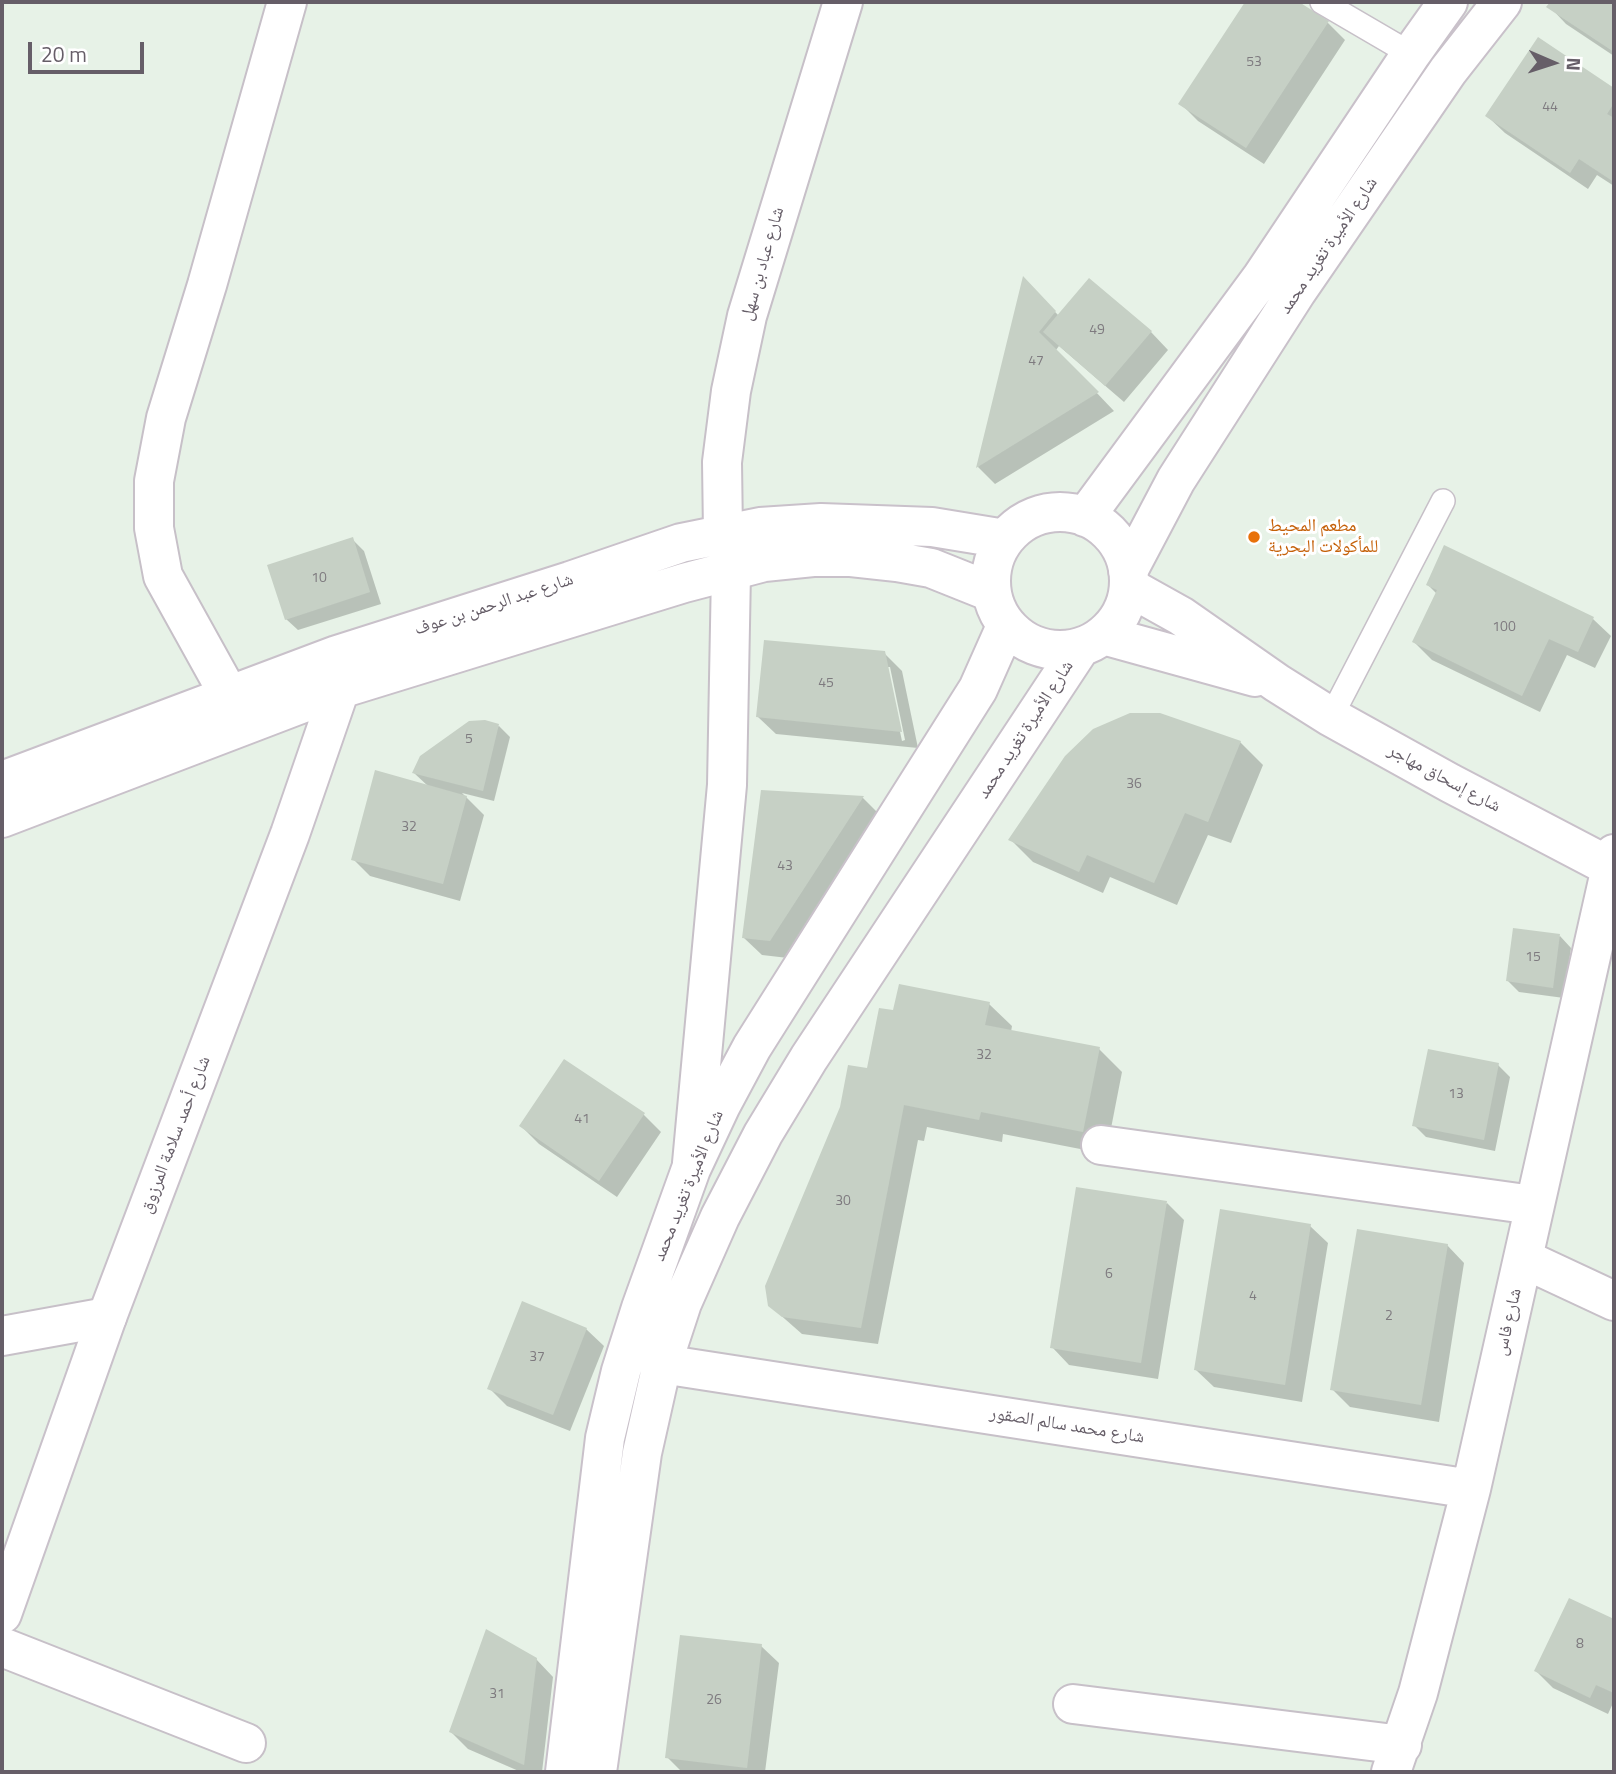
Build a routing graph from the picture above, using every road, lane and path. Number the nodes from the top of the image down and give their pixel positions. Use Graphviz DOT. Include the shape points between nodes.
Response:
graph roads {
  1 [pos="287,2"];
  2 [pos="844,2"];
  3 [pos="1322,2"];
  4 [pos="1448,2"];
  5 [pos="1502,2"];
  6 [pos="1411,54"];
  7 [pos="1443,501"];
  8 [pos="1085,517"];
  9 [pos="723,533"];
  10 [pos="1005,539"];
  11 [pos="731,572"];
  12 [pos="1128,579"];
  13 [pos="991,592"];
  14 [pos="1006,626"];
  15 [pos="1091,642"];
  16 [pos="338,672"];
  17 [pos="1278,683"];
  18 [pos="229,695"];
  19 [pos="1331,716"];
  20 [pos="2,781"];
  21 [pos="2,818"];
  22 [pos="1613,864"];
  23 [pos="1101,1145"];
  24 [pos="691,1169"];
  25 [pos="1533,1205"];
  26 [pos="1524,1259"];
  27 [pos="1614,1301"];
  28 [pos="107,1317"];
  29 [pos="2,1336"];
  30 [pos="663,1364"];
  31 [pos="1471,1489"];
  32 [pos="2,1614"];
  33 [pos="2,1647"];
  34 [pos="1073,1704"];
  35 [pos="246,1743"];
  36 [pos="1396,1759"];
  37 [pos="565,1772"];
  38 [pos="597,1772"];
  1 -- 18 [label="street" via="166,418 154,481 154,528 163,576"];
  2 -- 9 [label="street, شارع عباد بن سهل" via="747,316 722,462"];
  3 -- 6 [label="lane"];
  4 -- 6 [label="street"];
  5 -- 12 [label="street, شارع الأميرة تغريد محمد" via="1448,71 1297,291 1176,480"];
  6 -- 8 [label="street" via="1262,278"];
  7 -- 19 [label="lane"];
  8 -- 10 [label="street" via="1063,512 1041,515 1021,524"];
  8 -- 12 [label="street" via="1114,538 1124,553"];
  9 -- 10 [label="street, شارع عبد الرحمن بن عوف" via="821,523 883,524"];
  9 -- 16 [label="street, شارع عبد الرحمن بن عوف" via="681,542 570,581"];
  10 -- 13 [label="street" via="993,564"];
  11 -- 13 [label="street, شارع عبد الرحمن بن عوف" via="764,562 852,557 931,568"];
  11 -- 16 [label="street, شارع عبد الرحمن بن عوف"];
  11 -- 24 [label="street" via="727,785"];
  12 -- 15 [label="street" via="1125,605 1116,622"];
  12 -- 17 [label="street, شارع إسحاق مهاجر"];
  13 -- 14 [label="street"];
  14 -- 15 [label="street" via="1039,648 1060,651"];
  14 -- 24 [label="street, شارع الأميرة تغريد محمد" via="978,689 752,1047"];
  15 -- 17 [label="street, شارع إسحاق مهاجر"];
  15 -- 30 [label="street, شارع الأميرة تغريد محمد" via="762,1134 682,1303"];
  16 -- 18 [label="street, شارع عبد الرحمن بن عوف"];
  16 -- 21 [label="street, شارع عبد الرحمن بن عوف"];
  16 -- 28 [label="street, شارع أحمد سلامة المرزوق" via="290,834"];
  17 -- 19 [label="street, شارع إسحاق مهاجر"];
  18 -- 20 [label="street, شارع عبد الرحمن بن عوف"];
  19 -- 22 [label="street, شارع إسحاق مهاجر" via="1450,783"];
  22 -- 25 [label="street, شارع فاس"];
  23 -- 25 [label="street"];
  24 -- 37 [label="street, شارع الأميرة تغريد محمد" via="640,1308 605,1438"];
  25 -- 26 [label="street, شارع فاس"];
  26 -- 27 [label="street"];
  26 -- 31 [label="street, شارع فاس"];
  28 -- 29 [label="street"];
  28 -- 32 [label="street, شارع أحمد سلامة المرزوق"];
  30 -- 31 [label="street, شارع محمد سالم الصقور"];
  30 -- 38 [label="street, شارع الأميرة تغريد محمد" via="642,1453"];
  31 -- 36 [label="street, شارع فاس" via="1419,1693"];
  33 -- 35 [label="street"];
  34 -- 36 [label="street"];
}
